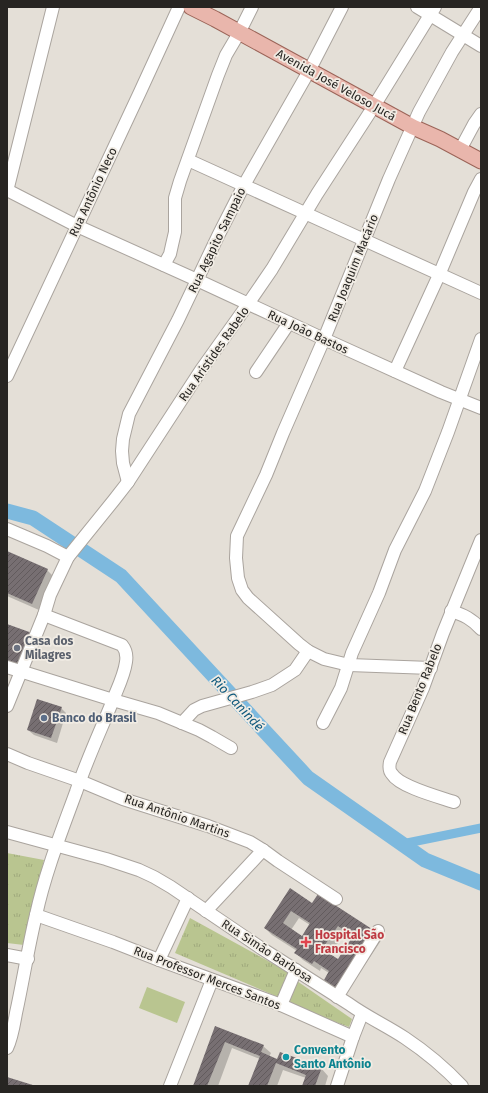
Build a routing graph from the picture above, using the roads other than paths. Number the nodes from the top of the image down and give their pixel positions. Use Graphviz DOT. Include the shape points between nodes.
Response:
graph roads {
  1 [pos="53,7"];
  2 [pos="179,7"];
  3 [pos="191,7"];
  4 [pos="252,7"];
  5 [pos="342,7"];
  6 [pos="417,7"];
  7 [pos="481,7"];
  8 [pos="432,11"];
  9 [pos="239,33"];
  10 [pos="463,35"];
  11 [pos="481,46"];
  12 [pos="310,71"];
  13 [pos="374,106"];
  14 [pos="481,114"];
  15 [pos="413,127"];
  16 [pos="460,150"];
  17 [pos="188,160"];
  18 [pos="481,161"];
  19 [pos="481,179"];
  20 [pos="244,185"];
  21 [pos="7,191"];
  22 [pos="477,194"];
  23 [pos="305,212"];
  24 [pos="77,226"];
  25 [pos="364,240"];
  26 [pos="164,265"];
  27 [pos="439,275"];
  28 [pos="197,280"];
  29 [pos="481,293"];
  30 [pos="248,304"];
  31 [pos="290,323"];
  32 [pos="324,339"];
  33 [pos="481,339"];
  34 [pos="395,371"];
  35 [pos="256,372"];
  36 [pos="7,376"];
  37 [pos="459,400"];
  38 [pos="481,408"];
  39 [pos="128,482"];
  40 [pos="7,529"];
  41 [pos="481,540"];
  42 [pos="70,554"];
  43 [pos="451,611"];
  44 [pos="44,615"];
  45 [pos="481,629"];
  46 [pos="308,651"];
  47 [pos="349,665"];
  48 [pos="7,666"];
  49 [pos="431,668"];
  50 [pos="22,671"];
  51 [pos="113,700"];
  52 [pos="7,706"];
  53 [pos="182,723"];
  54 [pos="323,723"];
  55 [pos="231,748"];
  56 [pos="7,754"];
  57 [pos="80,781"];
  58 [pos="454,802"];
  59 [pos="7,832"];
  60 [pos="56,845"];
  61 [pos="263,850"];
  62 [pos="188,898"];
  63 [pos="336,899"];
  64 [pos="206,911"];
  65 [pos="36,915"];
  66 [pos="378,931"];
  67 [pos="7,955"];
  68 [pos="28,959"];
  69 [pos="159,960"];
  70 [pos="296,970"];
  71 [pos="212,980"];
  72 [pos="337,997"];
  73 [pos="281,1005"];
  74 [pos="362,1014"];
  75 [pos="353,1037"];
  76 [pos="7,1048"];
  77 [pos="170,1086"];
  78 [pos="337,1086"];
  79 [pos="462,1086"];
  1 -- 21 [label="street"];
  2 -- 24 [label="street, Rua Antônio Neco"];
  3 -- 9 [label="main road, Avenida José Veloso Jucá"];
  4 -- 9 [label="street"];
  5 -- 12 [label="street, Rua Agapito Sampaio"];
  6 -- 8 [label="street"];
  7 -- 10 [label="street, Rua Joaquim Macário"];
  8 -- 10 [label="street"];
  8 -- 13 [label="street, Rua Aristides Rabelo"];
  9 -- 12 [label="main road, Avenida José Veloso Jucá"];
  9 -- 17 [label="street" via="226,55"];
  10 -- 11 [label="street"];
  10 -- 15 [label="street, Rua Joaquim Macário" via="438,76"];
  12 -- 13 [label="main road, Avenida José Veloso Jucá"];
  12 -- 20 [label="street, Rua Agapito Sampaio"];
  13 -- 15 [label="main road, Avenida José Veloso Jucá"];
  13 -- 23 [label="street, Rua Aristides Rabelo"];
  14 -- 16 [label="street"];
  15 -- 16 [label="main road, Avenida José Veloso Jucá"];
  15 -- 25 [label="street, Rua Joaquim Macário"];
  16 -- 18 [label="main road, Avenida José Veloso Jucá"];
  17 -- 20 [label="street"];
  17 -- 26 [label="street" via="175,198 175,232 170,254"];
  19 -- 22 [label="street"];
  20 -- 23 [label="street"];
  20 -- 28 [label="street, Rua Agapito Sampaio"];
  21 -- 24 [label="street, Rua João Bastos"];
  22 -- 27 [label="street"];
  23 -- 25 [label="street"];
  23 -- 30 [label="street, Rua Aristides Rabelo"];
  24 -- 26 [label="street, Rua João Bastos"];
  24 -- 36 [label="street, Rua Antônio Neco"];
  25 -- 27 [label="street"];
  25 -- 32 [label="street, Rua Joaquim Macário"];
  26 -- 28 [label="street, Rua João Bastos"];
  27 -- 29 [label="street"];
  27 -- 34 [label="street"];
  28 -- 30 [label="street, Rua João Bastos"];
  28 -- 39 [label="street, Rua Agapito Sampaio" via="129,414 122,451"];
  30 -- 31 [label="street, Rua João Bastos"];
  30 -- 39 [label="street, Rua Aristides Rabelo" via="197,376"];
  31 -- 32 [label="street, Rua João Bastos"];
  31 -- 35 [label="street"];
  32 -- 34 [label="street, Rua João Bastos"];
  32 -- 46 [label="street, Rua Joaquim Macário" via="237,536 236,545 237,571 242,590"];
  33 -- 37 [label="street"];
  34 -- 37 [label="street, Rua João Bastos"];
  37 -- 38 [label="street, Rua João Bastos"];
  37 -- 47 [label="street" via="425,491 395,550"];
  39 -- 42 [label="street, Rua Aristides Rabelo"];
  40 -- 42 [label="street"];
  41 -- 43 [label="street, Rua Bento Rabelo"];
  42 -- 44 [label="street, Rua Aristides Rabelo" via="50,595"];
  43 -- 45 [label="street" via="466,616"];
  43 -- 49 [label="street, Rua Bento Rabelo"];
  44 -- 50 [label="street, Rua Aristides Rabelo"];
  44 -- 51 [label="street" via="122,645 125,649 125,666"];
  46 -- 47 [label="street" via="324,659"];
  46 -- 53 [label="street" via="295,670 272,686 202,706 194,710"];
  47 -- 49 [label="street"];
  47 -- 54 [label="street" via="341,688"];
  48 -- 50 [label="street"];
  49 -- 58 [label="street, Rua Bento Rabelo" via="389,769 398,780 409,786"];
  50 -- 51 [label="street"];
  50 -- 52 [label="street, Rua Aristides Rabelo"];
  51 -- 53 [label="street"];
  51 -- 57 [label="street"];
  53 -- 55 [label="street"];
  56 -- 57 [label="street, Rua Antônio Martins"];
  57 -- 60 [label="street"];
  57 -- 61 [label="street, Rua Antônio Martins" via="124,799 250,842"];
  59 -- 60 [label="street, Rua Simão Barbosa"];
  60 -- 62 [label="street, Rua Simão Barbosa" via="139,870"];
  60 -- 65 [label="street"];
  61 -- 63 [label="street, Rua Antônio Martins"];
  61 -- 64 [label="street"];
  62 -- 64 [label="street, Rua Simão Barbosa"];
  62 -- 69 [label="street"];
  64 -- 70 [label="street, Rua Simão Barbosa"];
  65 -- 68 [label="street"];
  65 -- 69 [label="street, Rua Professor Merces Santos"];
  66 -- 72 [label="street"];
  67 -- 68 [label="street"];
  68 -- 76 [label="street"];
  69 -- 71 [label="street, Rua Professor Merces Santos"];
  70 -- 72 [label="street, Rua Simão Barbosa"];
  70 -- 73 [label="street"];
  71 -- 73 [label="street, Rua Professor Merces Santos"];
  71 -- 77 [label="street"];
  72 -- 74 [label="street, Rua Simão Barbosa"];
  73 -- 75 [label="street, Rua Professor Merces Santos"];
  74 -- 75 [label="street"];
  74 -- 79 [label="street, Rua Simão Barbosa" via="425,1052"];
  75 -- 78 [label="street"];
}
